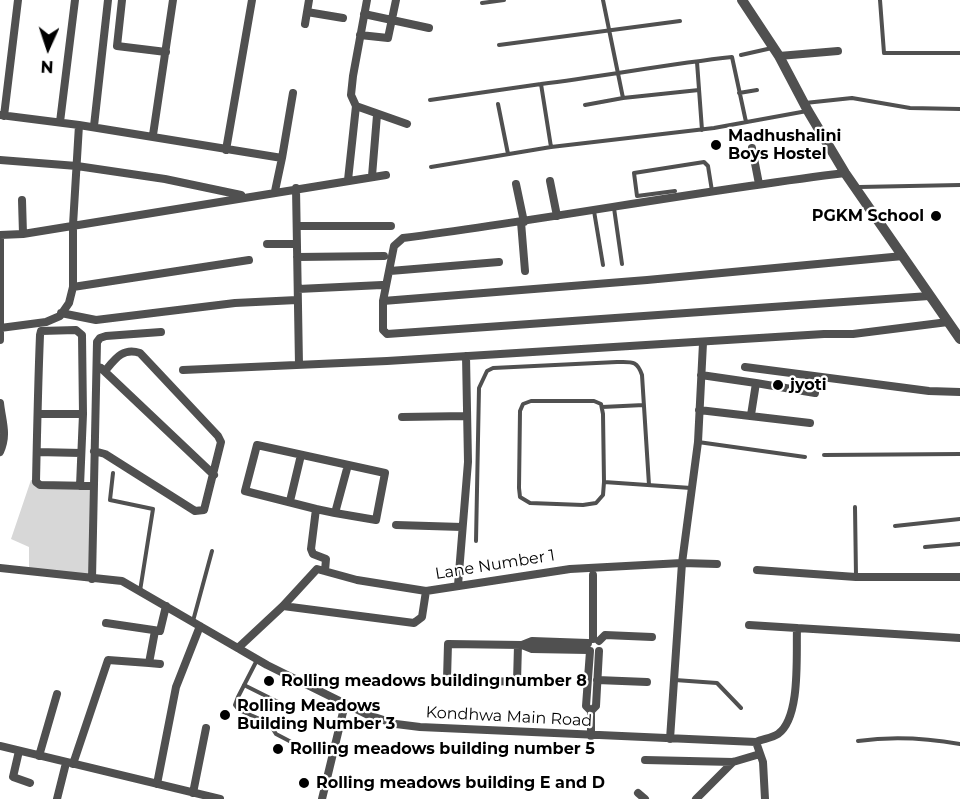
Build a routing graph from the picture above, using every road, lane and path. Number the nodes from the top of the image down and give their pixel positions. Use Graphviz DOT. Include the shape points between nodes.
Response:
graph roads {
  1 [pos="18,0"];
  2 [pos="75,0"];
  3 [pos="108,0"];
  4 [pos="122,0"];
  5 [pos="173,0"];
  6 [pos="252,0"];
  7 [pos="309,0"];
  8 [pos="367,0"];
  9 [pos="396,0"];
  10 [pos="504,0"];
  11 [pos="603,0"];
  12 [pos="742,0"];
  13 [pos="880,0"];
  14 [pos="482,3"];
  15 [pos="308,12"];
  16 [pos="364,14"];
  17 [pos="343,18"];
  18 [pos="392,21"];
  19 [pos="680,21"];
  20 [pos="305,24"];
  21 [pos="429,28"];
  22 [pos="610,30"];
  23 [pos="360,35"];
  24 [pos="499,45"];
  25 [pos="776,51"];
  26 [pos="838,51"];
  27 [pos="166,52"];
  28 [pos="960,53"];
  29 [pos="741,55"];
  30 [pos="697,61"];
  31 [pos="619,74"];
  32 [pos="541,84"];
  33 [pos="699,90"];
  34 [pos="757,90"];
  35 [pos="293,93"];
  36 [pos="740,93"];
  37 [pos="623,98"];
  38 [pos="430,100"];
  39 [pos="498,104"];
  40 [pos="585,105"];
  41 [pos="356,106"];
  42 [pos="806,107"];
  43 [pos="960,109"];
  44 [pos="377,114"];
  45 [pos="2,115"];
  46 [pos="60,122"];
  47 [pos="746,122"];
  48 [pos="408,124"];
  49 [pos="79,125"];
  50 [pos="94,126"];
  51 [pos="702,130"];
  52 [pos="153,135"];
  53 [pos="551,147"];
  54 [pos="752,148"];
  55 [pos="226,150"];
  56 [pos="508,154"];
  57 [pos="282,158"];
  58 [pos="0,160"];
  59 [pos="77,166"];
  60 [pos="431,167"];
  61 [pos="845,173"];
  62 [pos="386,175"];
  63 [pos="372,176"];
  64 [pos="348,180"];
  65 [pos="550,181"];
  66 [pos="516,184"];
  67 [pos="759,184"];
  68 [pos="960,185"];
  69 [pos="296,188"];
  70 [pos="855,188"];
  71 [pos="275,191"];
  72 [pos="675,191"];
  73 [pos="712,192"];
  74 [pos="248,196"];
  75 [pos="22,201"];
  76 [pos="614,207"];
  77 [pos="594,211"];
  78 [pos="557,216"];
  79 [pos="523,222"];
  80 [pos="73,225"];
  81 [pos="297,226"];
  82 [pos="391,226"];
  83 [pos="23,234"];
  84 [pos="267,244"];
  85 [pos="297,244"];
  86 [pos="384,256"];
  87 [pos="903,256"];
  88 [pos="297,257"];
  89 [pos="249,260"];
  90 [pos="499,262"];
  91 [pos="622,264"];
  92 [pos="603,265"];
  93 [pos="525,271"];
  94 [pos="390,272"];
  95 [pos="382,285"];
  96 [pos="73,287"];
  97 [pos="298,289"];
  98 [pos="929,296"];
  99 [pos="297,300"];
  100 [pos="383,302"];
  101 [pos="61,313"];
  102 [pos="948,322"];
  103 [pos="0,328"];
  104 [pos="161,333"];
  105 [pos="960,339"];
  106 [pos="0,340"];
  107 [pos="703,343"];
  108 [pos="466,356"];
  109 [pos="299,364"];
  110 [pos="96,365"];
  111 [pos="745,367"];
  112 [pos="183,370"];
  113 [pos="105,371"];
  114 [pos="701,375"];
  115 [pos="756,383"];
  116 [pos="960,392"];
  117 [pos="815,393"];
  118 [pos="0,403"];
  119 [pos="644,405"];
  120 [pos="602,407"];
  121 [pos="699,410"];
  122 [pos="38,414"];
  123 [pos="83,414"];
  124 [pos="752,415"];
  125 [pos="467,416"];
  126 [pos="402,417"];
  127 [pos="810,423"];
  128 [pos="3,440"];
  129 [pos="698,442"];
  130 [pos="94,451"];
  131 [pos="0,452"];
  132 [pos="37,452"];
  133 [pos="81,453"];
  134 [pos="960,454"];
  135 [pos="301,455"];
  136 [pos="825,455"];
  137 [pos="805,458"];
  138 [pos="348,465"];
  139 [pos="113,473"];
  140 [pos="214,474"];
  141 [pos="604,482"];
  142 [pos="649,485"];
  143 [pos="80,486"];
  144 [pos="93,486"];
  145 [pos="692,488"];
  146 [pos="290,501"];
  147 [pos="855,507"];
  148 [pos="316,509"];
  149 [pos="335,513"];
  150 [pos="960,519"];
  151 [pos="396,525"];
  152 [pos="895,526"];
  153 [pos="462,527"];
  154 [pos="476,541"];
  155 [pos="960,544"];
  156 [pos="925,547"];
  157 [pos="212,551"];
  158 [pos="682,563"];
  159 [pos="717,564"];
  160 [pos="0,568"];
  161 [pos="757,570"];
  162 [pos="325,571"];
  163 [pos="593,575"];
  164 [pos="856,577"];
  165 [pos="960,577"];
  166 [pos="92,579"];
  167 [pos="458,585"];
  168 [pos="426,591"];
  169 [pos="140,592"];
  170 [pos="166,606"];
  171 [pos="283,606"];
  172 [pos="106,623"];
  173 [pos="197,624"];
  174 [pos="749,625"];
  175 [pos="797,628"];
  176 [pos="155,631"];
  177 [pos="652,637"];
  178 [pos="960,638"];
  179 [pos="520,645"];
  180 [pos="593,646"];
  181 [pos="238,648"];
  182 [pos="258,659"];
  183 [pos="149,663"];
  184 [pos="160,664"];
  185 [pos="597,680"];
  186 [pos="674,680"];
  187 [pos="647,682"];
  188 [pos="244,685"];
  189 [pos="57,694"];
  190 [pos="345,704"];
  191 [pos="286,706"];
  192 [pos="741,708"];
  193 [pos="591,711"];
  194 [pos="206,728"];
  195 [pos="591,736"];
  196 [pos="670,739"];
  197 [pos="858,741"];
  198 [pos="756,742"];
  199 [pos="960,744"];
  200 [pos="297,745"];
  201 [pos="0,746"];
  202 [pos="19,751"];
  203 [pos="760,754"];
  204 [pos="39,756"];
  205 [pos="645,760"];
  206 [pos="733,762"];
  207 [pos="69,764"];
  208 [pos="30,783"];
  209 [pos="157,784"];
  210 [pos="192,793"];
  211 [pos="58,799"];
  212 [pos="219,799"];
  213 [pos="322,799"];
  214 [pos="696,799"];
  215 [pos="765,799"];
  1 -- 45 [label="street"];
  2 -- 46 [label="street"];
  3 -- 50 [label="street"];
  4 -- 27 [label="street" via="117,46"];
  5 -- 27 [label="street"];
  6 -- 55 [label="street"];
  7 -- 15 [label="street"];
  8 -- 16 [label="street"];
  9 -- 18 [label="street"];
  10 -- 14 [label="lane"];
  11 -- 22 [label="lane"];
  12 -- 25 [label="street"];
  13 -- 28 [label="lane" via="884,53"];
  15 -- 17 [label="street"];
  15 -- 20 [label="street"];
  16 -- 18 [label="street"];
  16 -- 23 [label="street"];
  18 -- 21 [label="street"];
  18 -- 23 [label="street" via="388,38"];
  19 -- 22 [label="lane"];
  22 -- 24 [label="lane"];
  22 -- 31 [label="lane"];
  23 -- 41 [label="street" via="351,95"];
  25 -- 26 [label="street"];
  25 -- 29 [label="lane"];
  25 -- 42 [label="street"];
  27 -- 52 [label="street"];
  30 -- 31 [label="lane"];
  30 -- 33 [label="lane"];
  30 -- 36 [label="lane" via="732,57"];
  31 -- 32 [label="lane"];
  31 -- 37 [label="lane"];
  32 -- 38 [label="lane"];
  32 -- 53 [label="lane"];
  33 -- 37 [label="lane"];
  33 -- 51 [label="lane"];
  34 -- 36 [label="lane"];
  35 -- 57 [label="street"];
  36 -- 47 [label="lane"];
  37 -- 40 [label="lane"];
  39 -- 56 [label="lane"];
  41 -- 44 [label="street"];
  41 -- 64 [label="street"];
  42 -- 43 [label="lane" via="852,98 910,108"];
  42 -- 47 [label="lane"];
  42 -- 61 [label="street"];
  44 -- 48 [label="street"];
  44 -- 63 [label="street"];
  45 -- 46 [label="street"];
  46 -- 49 [label="street"];
  47 -- 51 [label="lane"];
  49 -- 50 [label="street"];
  49 -- 59 [label="street"];
  50 -- 52 [label="street"];
  51 -- 53 [label="lane"];
  52 -- 55 [label="street"];
  53 -- 56 [label="lane"];
  54 -- 67 [label="street"];
  55 -- 57 [label="street"];
  56 -- 60 [label="lane"];
  57 -- 71 [label="street"];
  58 -- 59 [label="street"];
  59 -- 74 [label="street"];
  59 -- 80 [label="street"];
  61 -- 67 [label="street"];
  61 -- 70 [label="street"];
  62 -- 63 [label="street"];
  63 -- 64 [label="street"];
  64 -- 69 [label="street"];
  65 -- 78 [label="street"];
  66 -- 79 [label="street"];
  67 -- 73 [label="street"];
  68 -- 70 [label="lane"];
  69 -- 71 [label="street"];
  69 -- 81 [label="street"];
  70 -- 87 [label="street"];
  71 -- 74 [label="street"];
  72 -- 73 [label="lane" via="637,196 634,172 704,162"];
  73 -- 76 [label="street"];
  74 -- 80 [label="street"];
  75 -- 83 [label="street"];
  76 -- 77 [label="street"];
  76 -- 91 [label="lane"];
  77 -- 78 [label="street"];
  77 -- 92 [label="lane"];
  78 -- 79 [label="street"];
  79 -- 93 [label="street"];
  79 -- 94 [label="street" via="403,238 394,246"];
  80 -- 83 [label="street"];
  80 -- 96 [label="street"];
  81 -- 82 [label="street"];
  81 -- 85 [label="street"];
  83 -- 103 [label="street" via="0,235"];
  84 -- 85 [label="street"];
  85 -- 88 [label="street"];
  86 -- 88 [label="street"];
  87 -- 98 [label="street"];
  87 -- 100 [label="street"];
  88 -- 97 [label="street"];
  89 -- 96 [label="street"];
  90 -- 94 [label="street"];
  94 -- 100 [label="street"];
  95 -- 97 [label="street"];
  96 -- 101 [label="street" via="69,303"];
  97 -- 99 [label="street"];
  98 -- 100 [label="street" via="387,334 383,330"];
  98 -- 102 [label="street"];
  99 -- 101 [label="street" via="235,303 96,320"];
  99 -- 109 [label="street"];
  101 -- 103 [label="street" via="46,322"];
  102 -- 105 [label="street"];
  102 -- 107 [label="street" via="853,334"];
  103 -- 106 [label="street"];
  104 -- 110 [label="street" via="100,338"];
  107 -- 108 [label="street"];
  107 -- 114 [label="street"];
  108 -- 109 [label="street"];
  108 -- 125 [label="street"];
  109 -- 112 [label="street"];
  110 -- 113 [label="street"];
  110 -- 130 [label="street"];
  111 -- 116 [label="street"];
  113 -- 140 [label="street"];
  113 -- 140 [label="street" via="119,355 140,353 220,439"];
  114 -- 115 [label="street"];
  114 -- 121 [label="street"];
  115 -- 117 [label="street"];
  115 -- 124 [label="street"];
  118 -- 128 [label="street"];
  119 -- 120 [label="lane"];
  119 -- 142 [label="lane"];
  119 -- 154 [label="lane" via="642,375 633,362 487,371 479,388"];
  120 -- 141 [label="lane"];
  120 -- 141 [label="lane" via="594,400 524,404 520,411 520,497 530,503 596,503 603,495"];
  121 -- 124 [label="street"];
  121 -- 129 [label="street"];
  122 -- 123 [label="street"];
  122 -- 123 [label="street" via="41,331 76,330 82,335"];
  122 -- 132 [label="street"];
  123 -- 133 [label="street"];
  124 -- 127 [label="street"];
  125 -- 126 [label="street"];
  125 -- 153 [label="street" via="468,462"];
  128 -- 131 [label="street"];
  129 -- 137 [label="lane"];
  129 -- 145 [label="street"];
  130 -- 140 [label="street" via="105,454 195,511 204,510"];
  130 -- 144 [label="street"];
  132 -- 133 [label="street"];
  132 -- 143 [label="street" via="37,484"];
  133 -- 143 [label="street"];
  134 -- 136 [label="lane"];
  135 -- 138 [label="street"];
  135 -- 146 [label="street"];
  135 -- 146 [label="street" via="256,445 245,491"];
  138 -- 149 [label="street"];
  138 -- 149 [label="street" via="385,473 376,520"];
  139 -- 169 [label="lane" via="110,500 153,509"];
  141 -- 142 [label="lane"];
  142 -- 145 [label="lane"];
  143 -- 144 [label="street"];
  144 -- 166 [label="street"];
  145 -- 158 [label="street"];
  146 -- 148 [label="street"];
  147 -- 164 [label="lane"];
  148 -- 149 [label="street"];
  148 -- 162 [label="street" via="311,549 313,554 326,559"];
  150 -- 152 [label="lane"];
  151 -- 153 [label="street"];
  153 -- 167 [label="street"];
  155 -- 156 [label="lane"];
  157 -- 173 [label="lane"];
  158 -- 159 [label="street, Lane Number 1"];
  158 -- 167 [label="street, Lane Number 1" via="570,569"];
  158 -- 186 [label="street"];
  160 -- 166 [label="street, Kondhwa Main Road"];
  161 -- 164 [label="street"];
  162 -- 168 [label="street, Lane Number 1"];
  162 -- 171 [label="street" via="317,569"];
  163 -- 180 [label="street"];
  164 -- 165 [label="street"];
  166 -- 169 [label="street, Kondhwa Main Road" via="122,581"];
  167 -- 168 [label="street, Lane Number 1"];
  168 -- 171 [label="street" via="422,616 414,623"];
  169 -- 170 [label="street, Kondhwa Main Road"];
  170 -- 173 [label="street, Kondhwa Main Road"];
  170 -- 176 [label="street" via="160,632"];
  171 -- 181 [label="street"];
  172 -- 176 [label="street"];
  173 -- 181 [label="street, Kondhwa Main Road"];
  173 -- 209 [label="street" via="176,687"];
  174 -- 175 [label="street"];
  175 -- 178 [label="street"];
  175 -- 198 [label="street, Kondhwa Main Road" via="790,720 778,734"];
  176 -- 183 [label="street"];
  177 -- 180 [label="street" via="605,635"];
  179 -- 179 [label="street" via="448,644 447,679 517,682"];
  179 -- 180 [label="street"];
  180 -- 185 [label="street"];
  180 -- 193 [label="street" via="586,706"];
  181 -- 182 [label="street, Kondhwa Main Road"];
  182 -- 188 [label="lane"];
  182 -- 190 [label="street, Kondhwa Main Road"];
  183 -- 184 [label="street"];
  183 -- 207 [label="street" via="108,660"];
  185 -- 187 [label="street"];
  185 -- 193 [label="street" via="596,706"];
  186 -- 192 [label="lane" via="717,683"];
  186 -- 196 [label="street"];
  188 -- 191 [label="lane"];
  188 -- 200 [label="lane" via="235,705 239,710 270,723 276,734"];
  189 -- 204 [label="street"];
  190 -- 195 [label="street, Kondhwa Main Road" via="396,724"];
  190 -- 213 [label="street"];
  193 -- 195 [label="street"];
  194 -- 210 [label="street"];
  195 -- 196 [label="street, Kondhwa Main Road"];
  196 -- 198 [label="street, Kondhwa Main Road"];
  197 -- 199 [label="lane" via="928,738"];
  198 -- 203 [label="street"];
  201 -- 202 [label="street"];
  202 -- 204 [label="street"];
  202 -- 208 [label="street" via="13,777"];
  203 -- 206 [label="street"];
  203 -- 215 [label="street"];
  204 -- 207 [label="street"];
  205 -- 206 [label="street"];
  206 -- 214 [label="street"];
  207 -- 209 [label="street"];
  207 -- 211 [label="street"];
  209 -- 210 [label="street"];
  210 -- 212 [label="street"];
}
